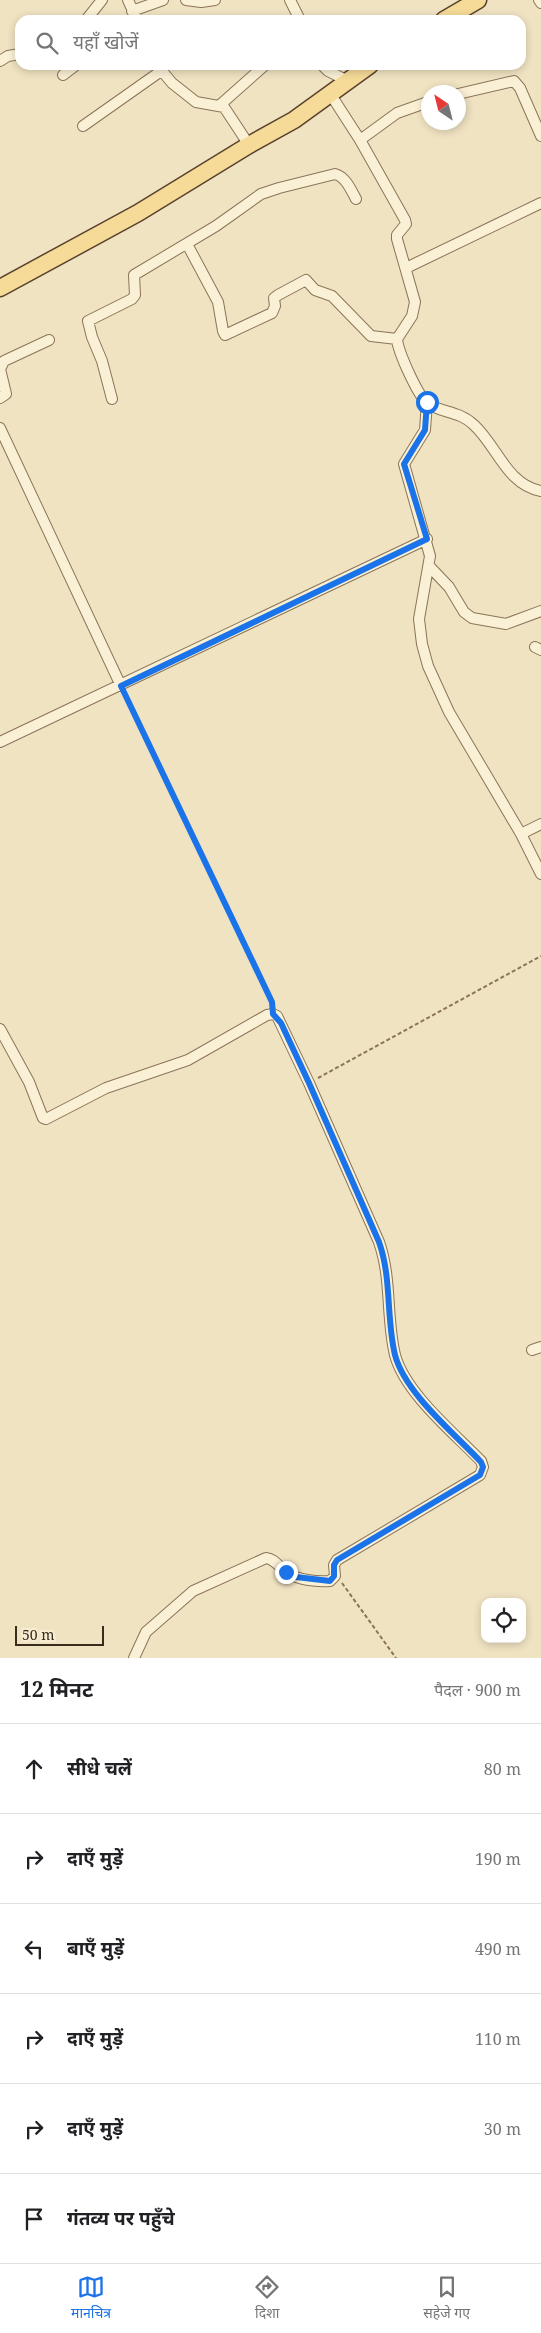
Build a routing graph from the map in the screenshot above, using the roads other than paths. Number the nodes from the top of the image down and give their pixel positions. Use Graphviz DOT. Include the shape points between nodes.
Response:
graph roads {
  1 [pos="102,0"];
  2 [pos="128,0"];
  3 [pos="163,0"];
  4 [pos="186,0"];
  5 [pos="216,0"];
  6 [pos="290,0"];
  7 [pos="478,0"];
  8 [pos="539,0"];
  9 [pos="541,3"];
  10 [pos="90,15"];
  11 [pos="134,15"];
  12 [pos="298,15"];
  13 [pos="452,15"];
  14 [pos="15,55"];
  15 [pos="0,61"];
  16 [pos="70,70"];
  17 [pos="156,70"];
  18 [pos="161,70"];
  19 [pos="259,70"];
  20 [pos="327,70"];
  21 [pos="363,70"];
  22 [pos="63,75"];
  23 [pos="348,81"];
  24 [pos="466,92"];
  25 [pos="331,95"];
  26 [pos="421,104"];
  27 [pos="220,105"];
  28 [pos="83,126"];
  29 [pos="541,136"];
  30 [pos="360,140"];
  31 [pos="249,145"];
  32 [pos="356,199"];
  33 [pos="541,203"];
  34 [pos="187,244"];
  35 [pos="406,268"];
  36 [pos="0,288"];
  37 [pos="396,339"];
  38 [pos="48,340"];
  39 [pos="0,398"];
  40 [pos="112,399"];
  41 [pos="427,402"];
  42 [pos="0,428"];
  43 [pos="541,491"];
  44 [pos="427,539"];
  45 [pos="429,566"];
  46 [pos="541,611"];
  47 [pos="121,686"];
  48 [pos="0,742"];
  49 [pos="541,824"];
  50 [pos="521,834"];
  51 [pos="541,874"];
  52 [pos="0,1028"];
  53 [pos="134,1658"];
  1 -- 10 [label="street"];
  2 -- 11 [label="street"];
  3 -- 11 [label="street"];
  4 -- 5 [label="street"];
  6 -- 12 [label="street"];
  7 -- 13 [label="main road"];
  8 -- 9 [label="street"];
  14 -- 15 [label="street"];
  16 -- 22 [label="street"];
  17 -- 28 [label="street"];
  18 -- 27 [label="street" via="196,102"];
  19 -- 27 [label="street"];
  20 -- 23 [label="street"];
  21 -- 23 [label="main road"];
  23 -- 25 [label="main road"];
  24 -- 29 [label="street" via="514,81"];
  25 -- 30 [label="street"];
  25 -- 31 [label="main road"];
  26 -- 30 [label="street" via="397,113"];
  27 -- 31 [label="street" via="227,109"];
  30 -- 35 [label="street" via="405,220 406,224 397,234"];
  31 -- 36 [label="main road" via="138,214"];
  32 -- 34 [label="street" via="345,181 334,174 279,188 261,194"];
  33 -- 35 [label="street"];
  34 -- 37 [label="street" via="218,302 225,335 272,313 275,310 274,298 306,280 315,290 332,296 371,336"];
  34 -- 40 [label="street" via="134,275 135,295 128,302 88,321"];
  35 -- 37 [label="street" via="414,310"];
  37 -- 41 [label="street"];
  38 -- 39 [label="street" via="4,361 0,369 6,394"];
  41 -- 43 [label="street" via="468,419 516,479"];
  41 -- 44 [label="street" via="425,430 404,464"];
  42 -- 47 [label="street"];
  44 -- 45 [label="street"];
  44 -- 47 [label="street"];
  45 -- 46 [label="street" via="472,618 506,624"];
  45 -- 50 [label="street" via="419,619 428,666 465,741"];
  47 -- 48 [label="street"];
  49 -- 50 [label="street"];
  50 -- 51 [label="street"];
  52 -- 53 [label="street" via="30,1082 43,1118 46,1118 116,1084 188,1060 273,1014 281,1023 309,1083 384,1256 394,1346 400,1366 426,1404 483,1467 480,1475 337,1560 333,1579 296,1577 272,1560 263,1559 193,1591 146,1632"];
}
